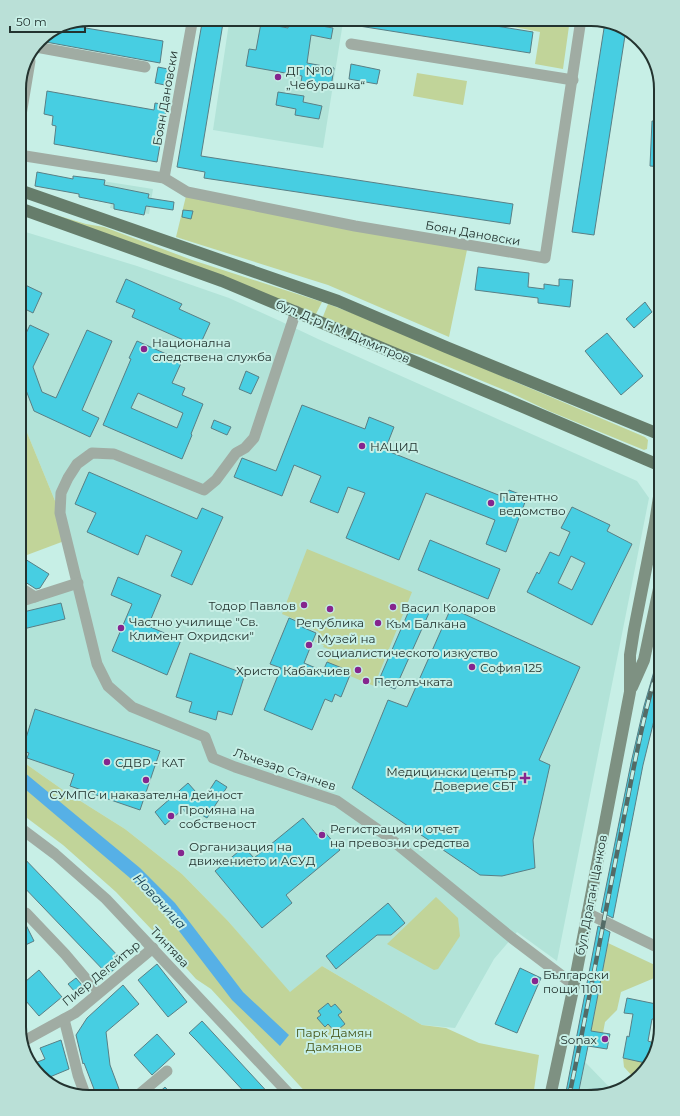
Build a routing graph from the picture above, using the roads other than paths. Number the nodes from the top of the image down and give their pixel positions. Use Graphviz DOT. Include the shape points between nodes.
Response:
graph roads {
  1 [pos="191,26"];
  2 [pos="580,26"];
  3 [pos="351,44"];
  4 [pos="42,48"];
  5 [pos="145,67"];
  6 [pos="28,73"];
  7 [pos="573,80"];
  8 [pos="26,85"];
  9 [pos="26,156"];
  10 [pos="164,178"];
  11 [pos="26,192"];
  12 [pos="26,211"];
  13 [pos="296,311"];
  14 [pos="654,432"];
  15 [pos="654,463"];
  16 [pos="654,523"];
  17 [pos="78,583"];
  18 [pos="26,591"];
  19 [pos="35,597"];
  20 [pos="26,600"];
  21 [pos="654,612"];
  22 [pos="630,692"];
  23 [pos="26,832"];
  24 [pos="26,913"];
  25 [pos="587,913"];
  26 [pos="654,946"];
  27 [pos="153,948"];
  28 [pos="574,985"];
  29 [pos="98,994"];
  30 [pos="64,1019"];
  31 [pos="27,1039"];
  32 [pos="167,1071"];
  33 [pos="83,1090"];
  34 [pos="144,1090"];
  35 [pos="285,1090"];
  36 [pos="552,1090"];
  1 -- 10 [label="street, Боян Дановски"];
  2 -- 7 [label="street, Боян Дановски"];
  3 -- 7 [label="street"];
  4 -- 5 [label="street"];
  6 -- 8 [label="street"];
  7 -- 10 [label="street, Боян Дановски" via="545,258 355,226 187,192"];
  9 -- 10 [label="street, Боян Дановски"];
  11 -- 14 [label="main road, бул. Д-р Г. М. Димитров" via="338,301"];
  12 -- 13 [label="main road, бул. Д-р Г. М. Димитров" via="222,281"];
  13 -- 15 [label="main road, бул. Д-р Г. М. Димитров"];
  13 -- 17 [label="street, Лъчезар Станчев" via="254,438 236,453 216,480 204,490 114,454 92,453 76,464 61,494 60,512"];
  16 -- 22 [label="main road, бул. Драган Цанков" via="630,655"];
  17 -- 19 [label="street"];
  17 -- 28 [label="street, Лъчезар Станчев" via="97,664 108,686 132,707 205,737 214,758 337,801 387,836 457,895"];
  18 -- 19 [label="street"];
  19 -- 20 [label="street"];
  21 -- 22 [label="main road, бул. Драган Цанков" via="644,660"];
  22 -- 25 [label="main road, бул. Драган Цанков"];
  23 -- 27 [label="street, Тинтява" via="106,898"];
  24 -- 29 [label="street"];
  25 -- 26 [label="street"];
  25 -- 28 [label="main road, бул. Драган Цанков"];
  27 -- 29 [label="street, Пиер Дегейтър"];
  27 -- 35 [label="street, Тинтява"];
  28 -- 36 [label="main road, бул. Драган Цанков"];
  29 -- 30 [label="street, Пиер Дегейтър"];
  30 -- 31 [label="street, Пиер Дегейтър"];
  30 -- 33 [label="street"];
  32 -- 34 [label="street"];
}
